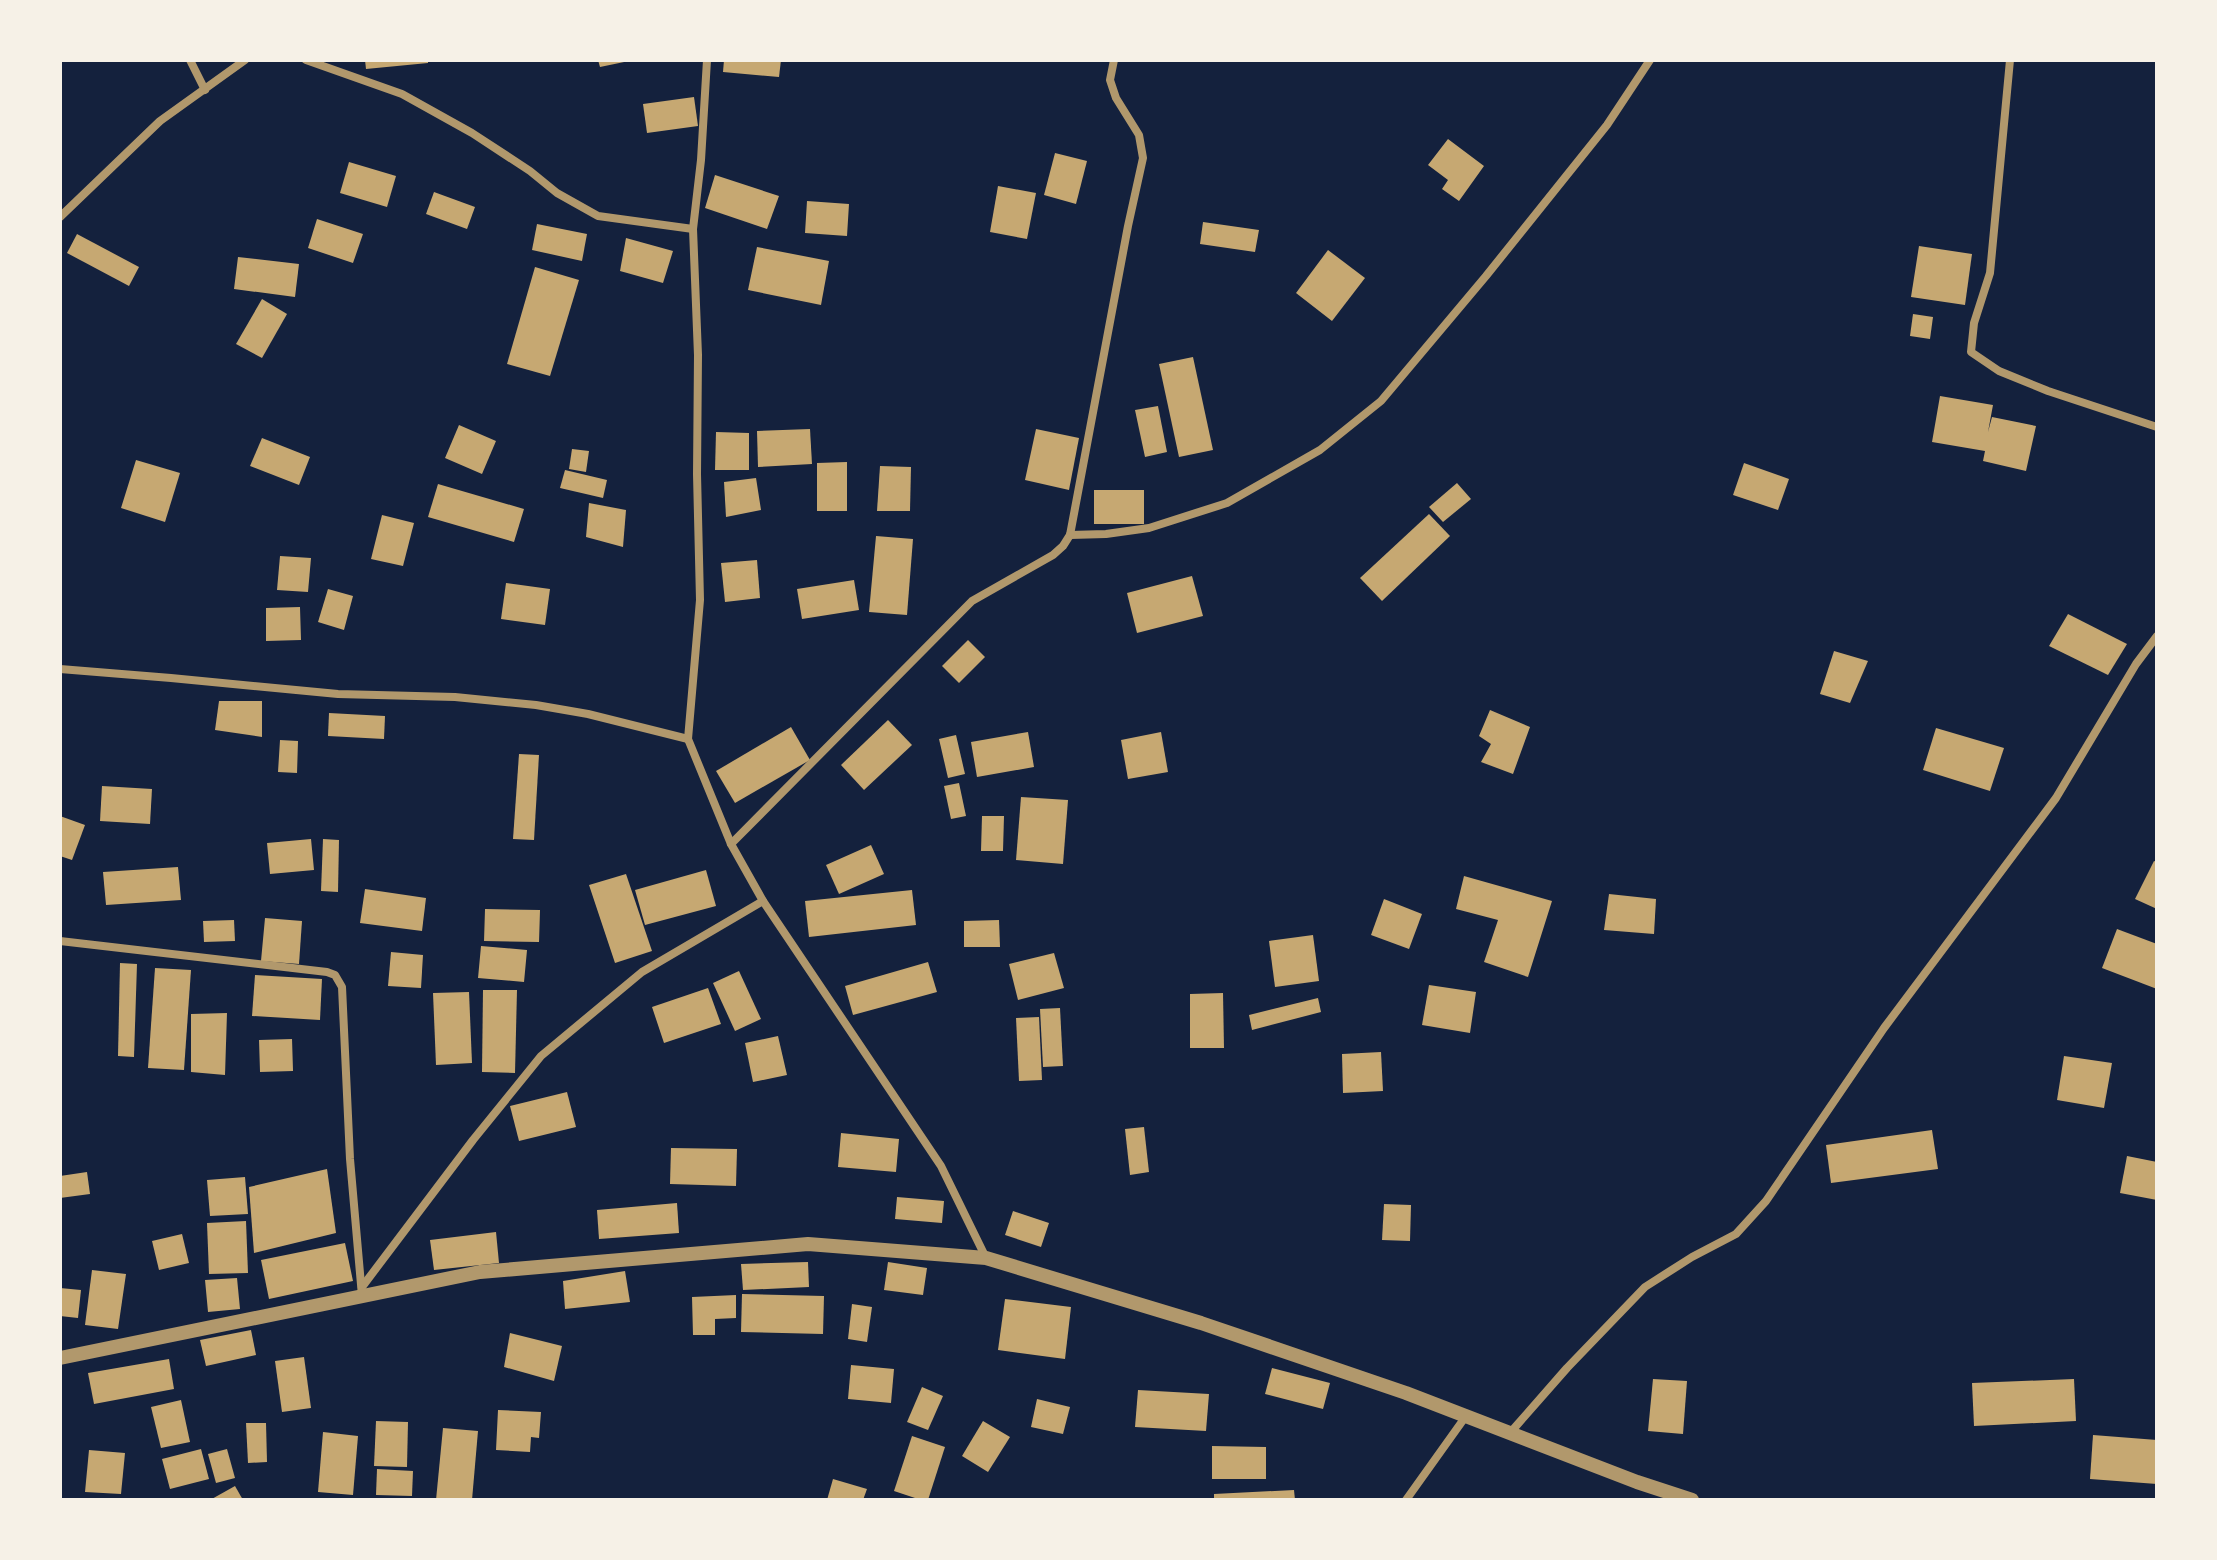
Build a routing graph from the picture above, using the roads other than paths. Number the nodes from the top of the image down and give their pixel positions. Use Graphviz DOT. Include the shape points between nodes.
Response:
graph roads {
  1 [pos="190,60"];
  2 [pos="245,60"];
  3 [pos="306,60"];
  4 [pos="707,60"];
  5 [pos="1114,60"];
  6 [pos="1650,60"];
  7 [pos="2010,60"];
  8 [pos="205,90"];
  9 [pos="60,217"];
  10 [pos="693,229"];
  11 [pos="2157,427"];
  12 [pos="1070,535"];
  13 [pos="2157,636"];
  14 [pos="60,669"];
  15 [pos="688,739"];
  16 [pos="731,844"];
  17 [pos="763,901"];
  18 [pos="60,941"];
  19 [pos="986,1258"];
  20 [pos="362,1292"];
  21 [pos="60,1358"];
  22 [pos="1466,1416"];
  23 [pos="1510,1433"];
  24 [pos="1406,1500"];
  25 [pos="1692,1500"];
  1 -- 8 [label="street"];
  2 -- 8 [label="street"];
  3 -- 10 [label="street" via="402,94 598,216"];
  4 -- 10 [label="street"];
  5 -- 12 [label="street" via="1110,80 1139,135 1143,158"];
  6 -- 12 [label="street" via="1607,125 1381,401 1320,450 1227,503 1149,528"];
  7 -- 11 [label="street" via="1990,273 1971,352 2035,386"];
  8 -- 9 [label="street" via="160,121"];
  10 -- 15 [label="street" via="700,600"];
  12 -- 16 [label="street" via="1053,555 972,601"];
  13 -- 23 [label="street" via="2056,798 1884,1028 1766,1201 1736,1234 1645,1287"];
  14 -- 15 [label="street" via="536,705"];
  15 -- 16 [label="street"];
  16 -- 17 [label="street"];
  17 -- 19 [label="street" via="941,1166"];
  17 -- 20 [label="street" via="642,972 541,1056"];
  18 -- 20 [label="street" via="335,975 342,987"];
  19 -- 20 [label="street" via="808,1244 480,1272"];
  19 -- 22 [label="street" via="1201,1323"];
  20 -- 21 [label="street"];
  22 -- 23 [label="street"];
  22 -- 24 [label="street"];
  23 -- 25 [label="street"];
}
